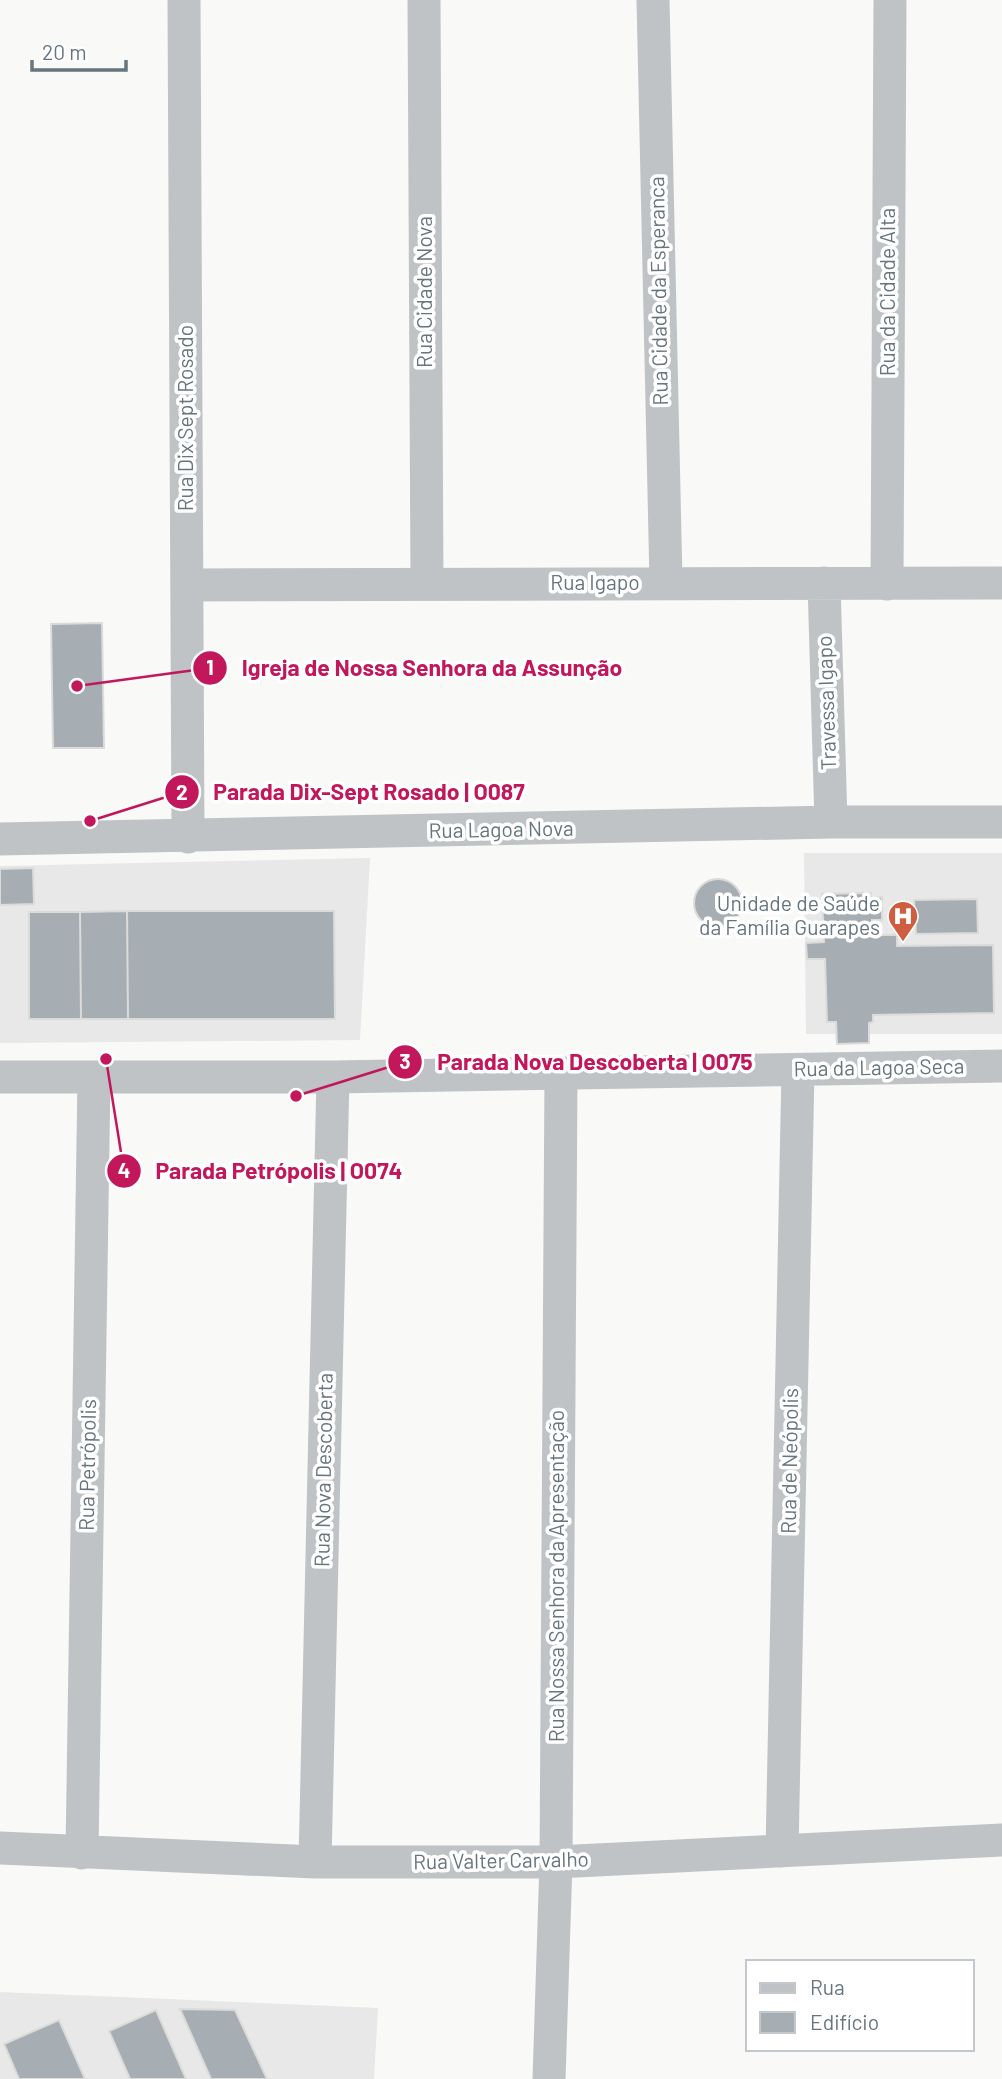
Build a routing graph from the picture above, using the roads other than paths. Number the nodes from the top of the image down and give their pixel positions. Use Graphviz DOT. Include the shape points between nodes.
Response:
graph roads {
  1 [pos="184,0"];
  2 [pos="424,0"];
  3 [pos="653,0"];
  4 [pos="890,0"];
  5 [pos="666,582"];
  6 [pos="824,583"];
  7 [pos="1002,583"];
  8 [pos="428,584"];
  9 [pos="887,584"];
  10 [pos="187,585"];
  11 [pos="831,822"];
  12 [pos="1002,822"];
  13 [pos="188,836"];
  14 [pos="0,839"];
  15 [pos="1002,1066"];
  16 [pos="798,1070"];
  17 [pos="561,1073"];
  18 [pos="0,1077"];
  19 [pos="94,1077"];
  20 [pos="333,1077"];
  21 [pos="1002,1840"];
  22 [pos="0,1848"];
  23 [pos="782,1851"];
  24 [pos="82,1853"];
  25 [pos="555,1862"];
  26 [pos="315,1863"];
  27 [pos="549,2079"];
  1 -- 10 [label="street, Rua Dix Sept Rosado"];
  2 -- 8 [label="street, Rua Cidade Nova"];
  3 -- 5 [label="street, Rua Cidade da Esperanca"];
  4 -- 9 [label="street, Rua da Cidade Alta"];
  5 -- 6 [label="street, Rua Igapo"];
  5 -- 8 [label="street, Rua Igapo"];
  6 -- 9 [label="street, Rua Igapo"];
  6 -- 11 [label="street, Travessa Igapo"];
  7 -- 9 [label="street, Rua Igapo"];
  8 -- 10 [label="street, Rua Igapo"];
  10 -- 13 [label="street, Rua Dix Sept Rosado"];
  11 -- 12 [label="street, Rua Lagoa Nova"];
  11 -- 13 [label="street, Rua Lagoa Nova"];
  13 -- 14 [label="street, Rua Lagoa Nova"];
  15 -- 16 [label="street, Rua da Lagoa Seca"];
  16 -- 17 [label="street, Rua da Lagoa Seca"];
  16 -- 23 [label="street, Rua de Neópolis"];
  17 -- 20 [label="street, Rua da Lagoa Seca"];
  17 -- 25 [label="street, Rua Nossa Senhora da Apresentação"];
  18 -- 19 [label="street, Rua da Lagoa Seca"];
  19 -- 20 [label="street, Rua da Lagoa Seca"];
  19 -- 24 [label="street, Rua Petrópolis"];
  20 -- 26 [label="street, Rua Nova Descoberta"];
  21 -- 23 [label="street, Rua Valter Carvalho"];
  22 -- 24 [label="street, Rua Valter Carvalho"];
  23 -- 25 [label="street, Rua Valter Carvalho"];
  24 -- 26 [label="street, Rua Valter Carvalho"];
  25 -- 26 [label="street, Rua Valter Carvalho"];
  25 -- 27 [label="street, Rua Nossa Senhora da Apresentação"];
}
